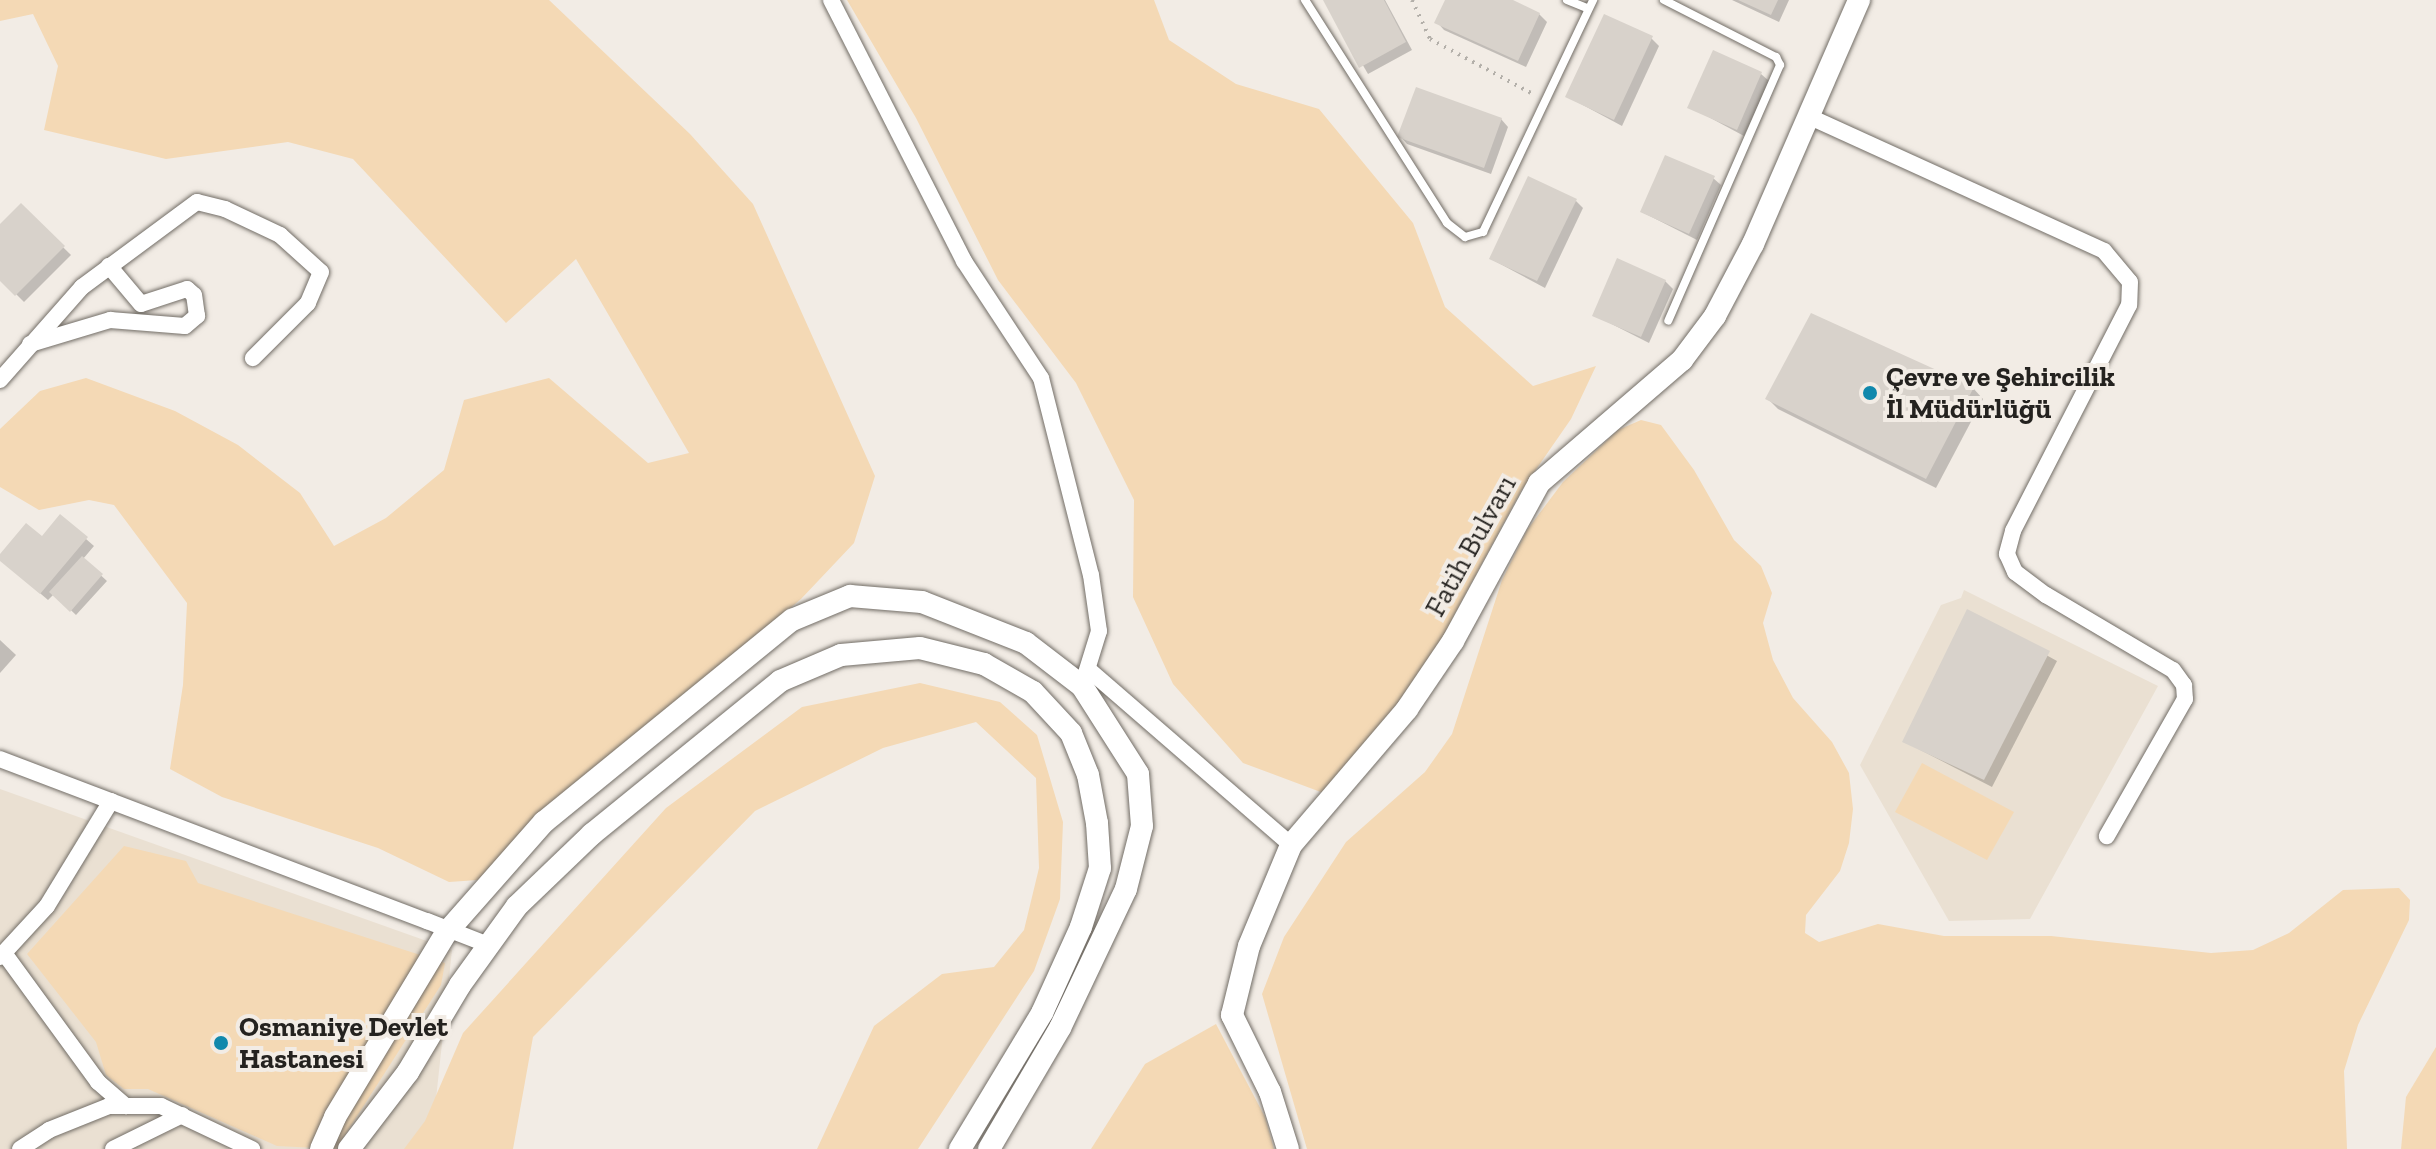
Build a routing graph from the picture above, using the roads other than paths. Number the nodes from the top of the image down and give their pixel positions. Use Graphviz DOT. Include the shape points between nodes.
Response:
graph roads {
  1 [pos="831,0"];
  2 [pos="1305,0"];
  3 [pos="1567,0"];
  4 [pos="1664,0"];
  5 [pos="1859,0"];
  6 [pos="1590,4"];
  7 [pos="1808,116"];
  8 [pos="109,266"];
  9 [pos="1668,321"];
  10 [pos="29,344"];
  11 [pos="253,358"];
  12 [pos="0,380"];
  13 [pos="1085,677"];
  14 [pos="0,759"];
  15 [pos="111,801"];
  16 [pos="2107,836"];
  17 [pos="1291,845"];
  18 [pos="449,930"];
  19 [pos="484,952"];
  20 [pos="2,955"];
  21 [pos="126,1106"];
  22 [pos="182,1115"];
  23 [pos="20,1149"];
  24 [pos="113,1149"];
  25 [pos="252,1149"];
  26 [pos="321,1149"];
  27 [pos="349,1149"];
  28 [pos="960,1149"];
  29 [pos="989,1149"];
  30 [pos="1288,1149"];
  1 -- 13 [label="street" via="964,261 1041,378 1091,575 1099,631"];
  2 -- 6 [label="lane" via="1447,223 1465,237 1483,232"];
  3 -- 6 [label="lane"];
  4 -- 9 [label="lane" via="1776,57 1780,65"];
  5 -- 7 [label="street, Fatih Bulvarı"];
  7 -- 16 [label="street" via="2104,251 2130,282 2129,305 2013,531 2007,554 2015,572 2046,595 2173,670 2184,685 2185,699"];
  7 -- 17 [label="street, Fatih Bulvarı" via="1715,316 1682,360 1539,483 1453,641 1407,709"];
  8 -- 10 [label="street"];
  8 -- 10 [label="street" via="141,304 187,289 194,295 197,316 185,326 110,320"];
  8 -- 11 [label="street" via="197,202 280,235 321,272 308,303"];
  10 -- 12 [label="street"];
  13 -- 17 [label="street"];
  13 -- 18 [label="street" via="1026,643 922,602 850,596 792,620 544,822"];
  13 -- 29 [label="street" via="1138,774 1142,826 1120,903 1060,1028"];
  14 -- 15 [label="street"];
  15 -- 18 [label="street"];
  15 -- 20 [label="street" via="47,906"];
  17 -- 30 [label="street, Fatih Bulvarı" via="1249,946 1232,1015 1270,1092"];
  18 -- 19 [label="street" via="486,944"];
  18 -- 26 [label="street" via="335,1117"];
  19 -- 27 [label="street" via="408,1072"];
  19 -- 28 [label="street" via="517,906 592,834 780,681 841,655 920,648 984,664 1033,692 1071,733 1088,775 1100,868 1081,927 1042,1013"];
  20 -- 21 [label="street" via="98,1082"];
  21 -- 22 [label="street" via="161,1106"];
  21 -- 23 [label="street" via="109,1106 49,1130"];
  22 -- 24 [label="street"];
  22 -- 25 [label="street"];
}
